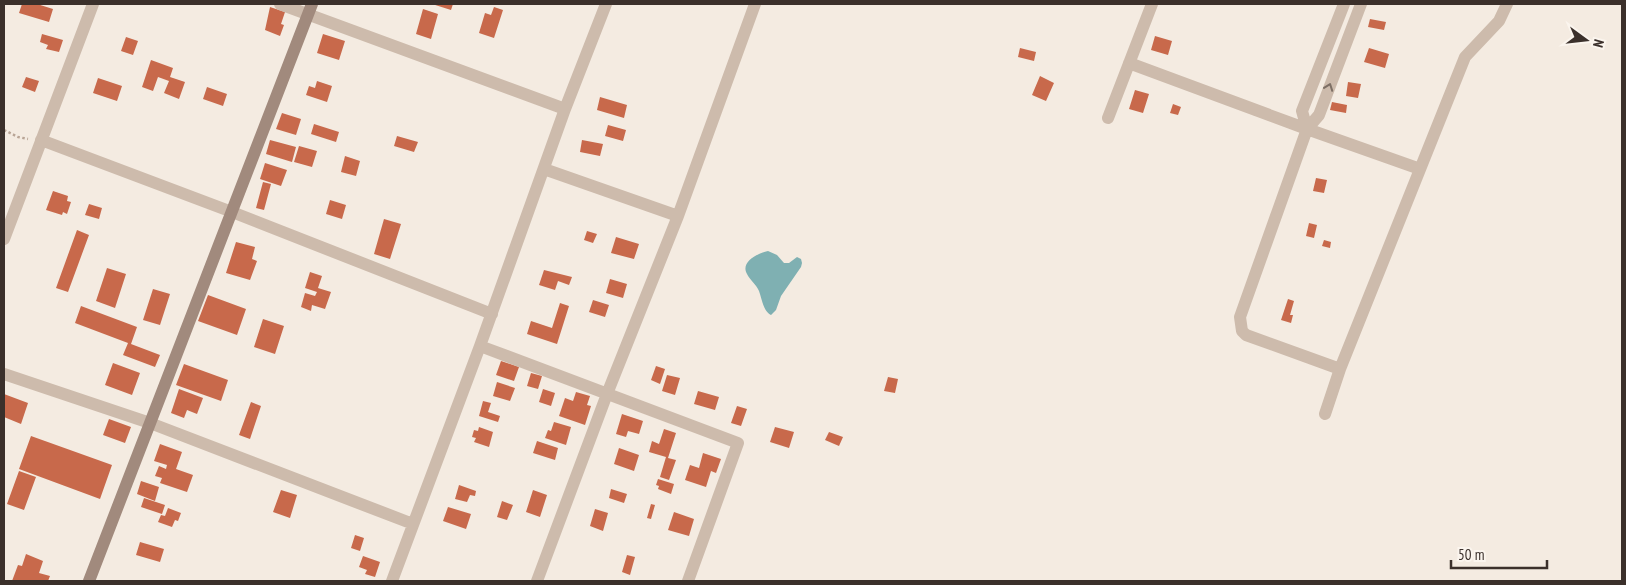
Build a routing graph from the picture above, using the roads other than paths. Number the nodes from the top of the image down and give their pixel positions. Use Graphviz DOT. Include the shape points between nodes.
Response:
graph roads {
  1 [pos="93,4"];
  2 [pos="280,4"];
  3 [pos="606,4"];
  4 [pos="755,4"];
  5 [pos="1152,4"];
  6 [pos="1344,4"];
  7 [pos="1360,4"];
  8 [pos="1507,4"];
  9 [pos="310,9"];
  10 [pos="1129,63"];
  11 [pos="566,110"];
  12 [pos="1108,118"];
  13 [pos="1307,129"];
  14 [pos="41,140"];
  15 [pos="544,169"];
  16 [pos="1420,169"];
  17 [pos="232,212"];
  18 [pos="678,216"];
  19 [pos="4,239"];
  20 [pos="492,314"];
  21 [pos="480,346"];
  22 [pos="1340,369"];
  23 [pos="4,374"];
  24 [pos="607,394"];
  25 [pos="1325,414"];
  26 [pos="150,423"];
  27 [pos="413,524"];
  28 [pos="89,581"];
  29 [pos="392,581"];
  30 [pos="536,581"];
  31 [pos="688,581"];
  1 -- 14 [label="street"];
  2 -- 9 [label="street"];
  3 -- 11 [label="street"];
  4 -- 18 [label="street"];
  5 -- 10 [label="street"];
  6 -- 13 [label="street" via="1302,111"];
  13 -- 7 [label="street, one-way" via="1319,116"];
  8 -- 16 [label="street" via="1499,21 1464,57"];
  9 -- 11 [label="street"];
  9 -- 17 [label="street"];
  10 -- 12 [label="street"];
  10 -- 13 [label="street"];
  11 -- 15 [label="street"];
  13 -- 16 [label="street"];
  13 -- 22 [label="street" via="1242,309 1240,324 1246,334"];
  14 -- 17 [label="street"];
  14 -- 19 [label="street"];
  15 -- 18 [label="street"];
  15 -- 20 [label="street"];
  16 -- 22 [label="street"];
  17 -- 20 [label="street"];
  17 -- 26 [label="street"];
  18 -- 24 [label="street"];
  20 -- 21 [label="street"];
  21 -- 24 [label="street"];
  21 -- 27 [label="street"];
  22 -- 25 [label="street"];
  23 -- 26 [label="street"];
  24 -- 30 [label="street"];
  24 -- 31 [label="street" via="738,444"];
  26 -- 27 [label="street"];
  26 -- 28 [label="street"];
  27 -- 29 [label="street"];
}
